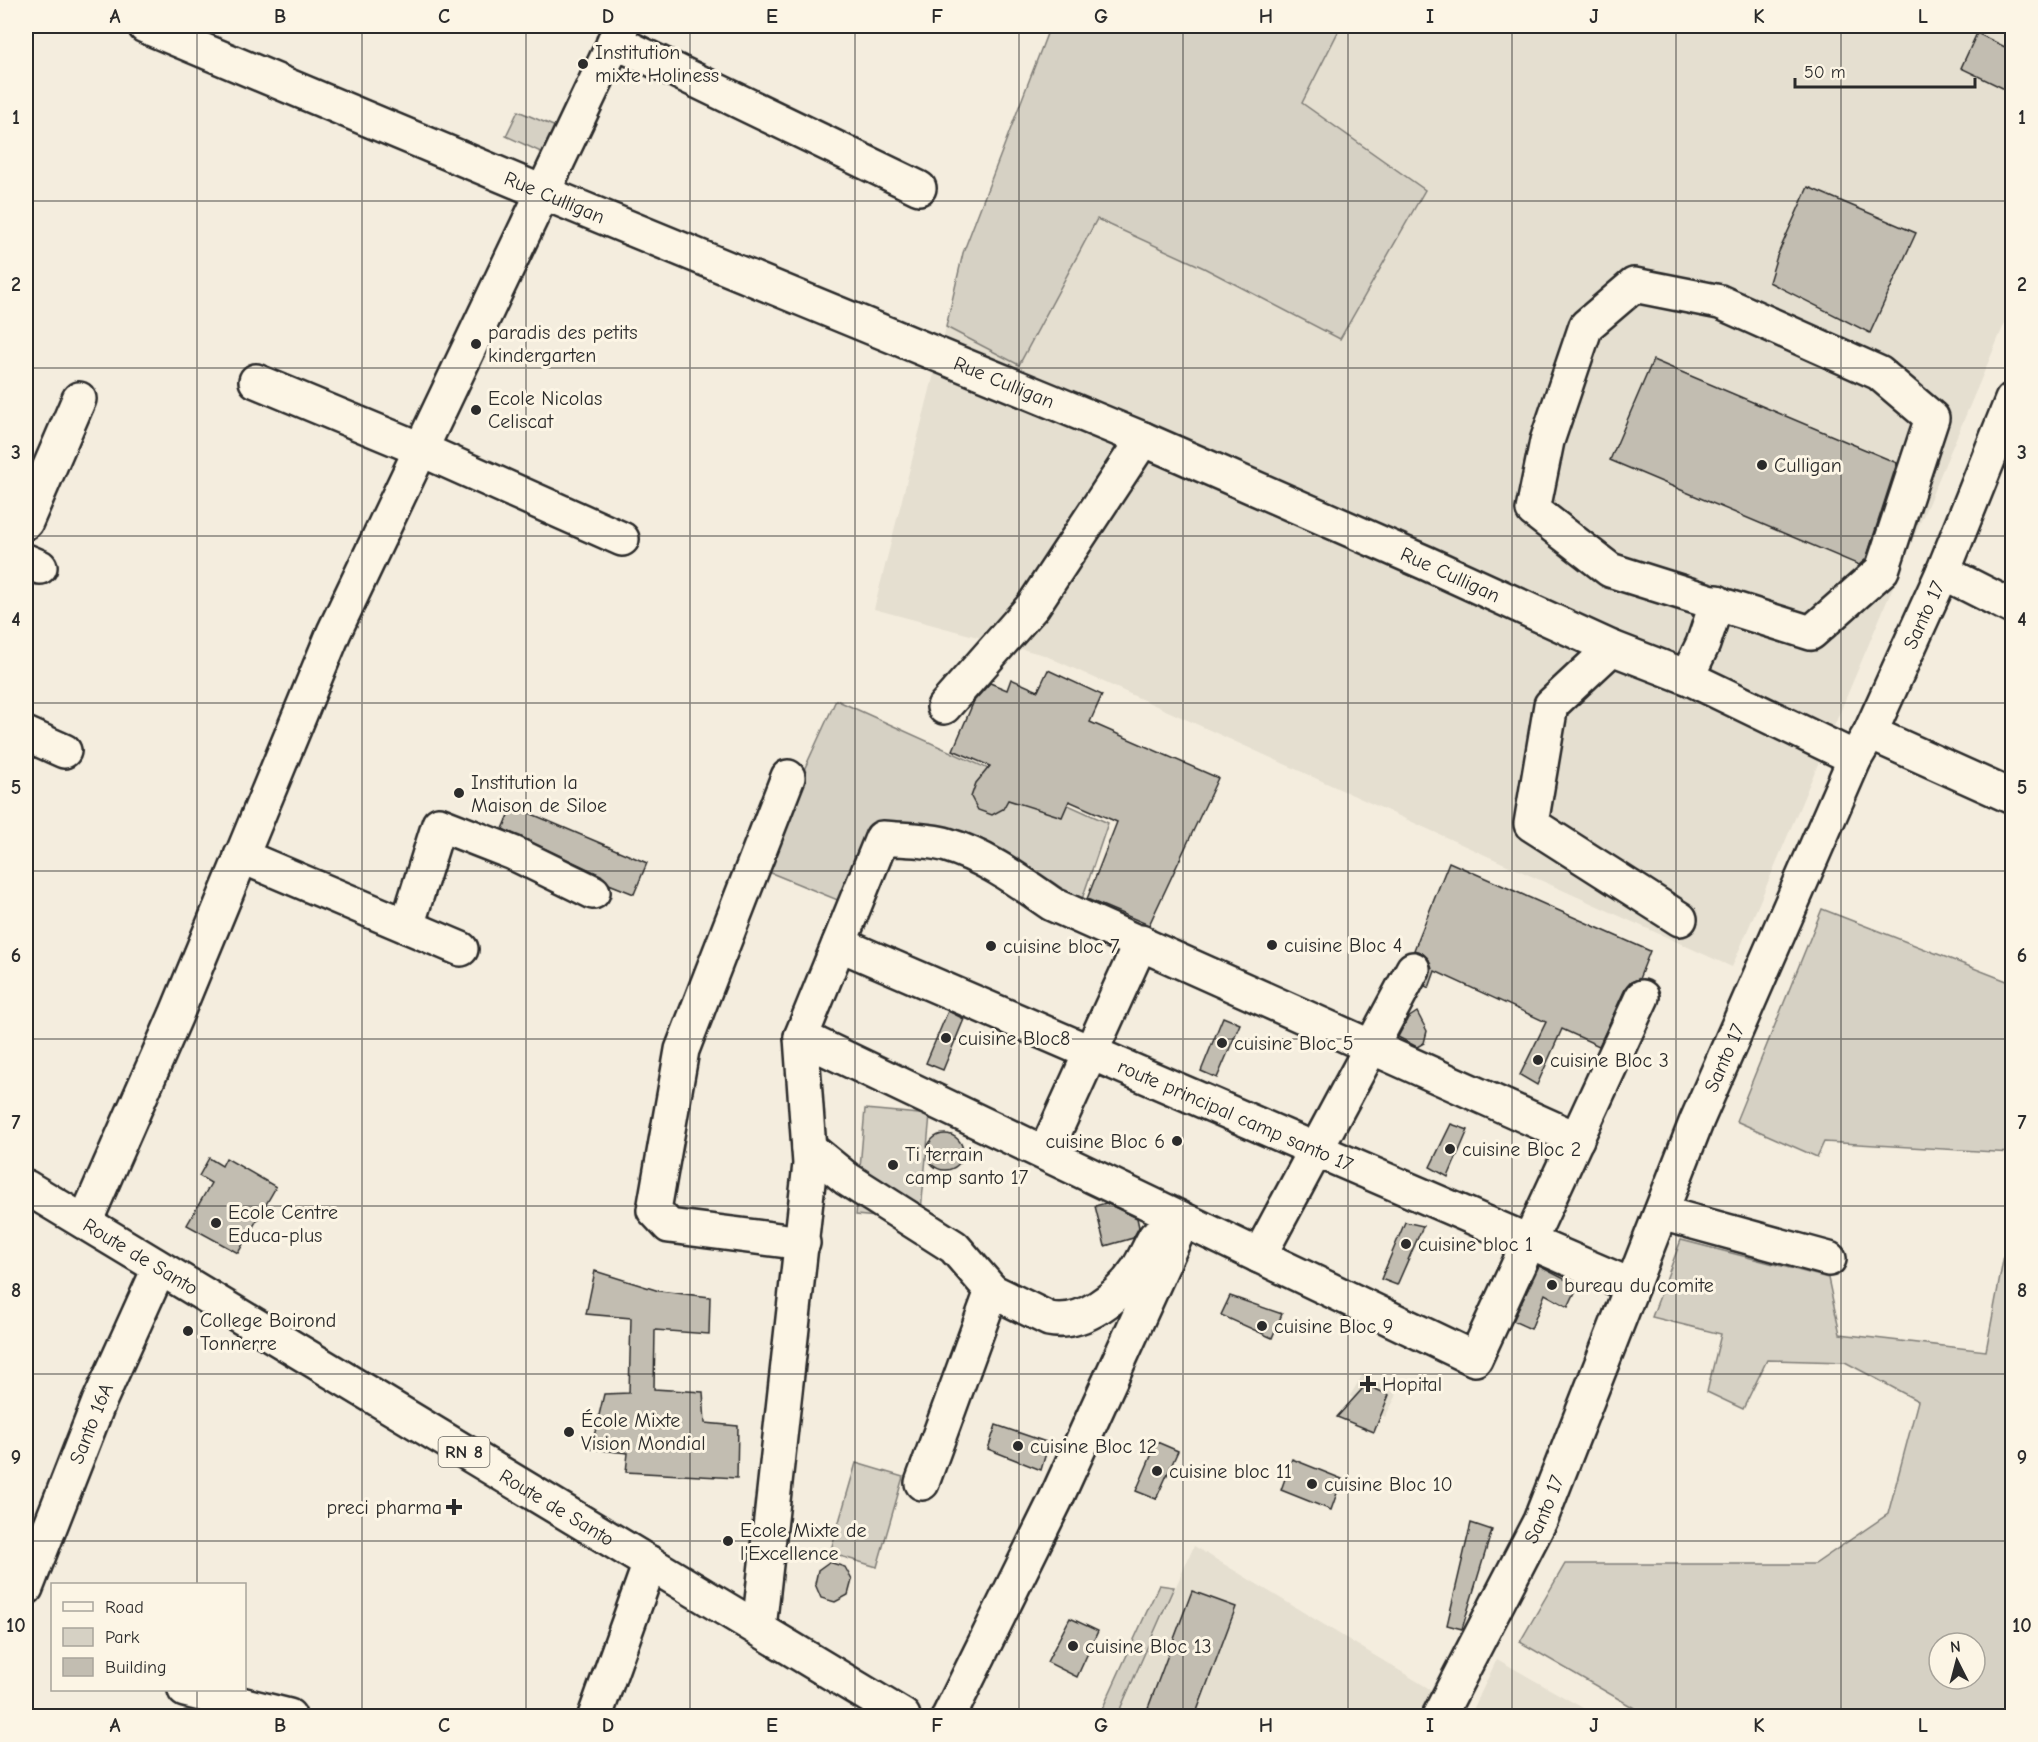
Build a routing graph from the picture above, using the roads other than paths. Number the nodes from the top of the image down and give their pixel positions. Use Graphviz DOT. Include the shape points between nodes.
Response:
graph roads {
  1 [pos="145,26"];
  2 [pos="618,33"];
  3 [pos="920,188"];
  4 [pos="542,192"];
  5 [pos="256,381"];
  6 [pos="79,399"];
  7 [pos="2013,400"];
  8 [pos="1143,439"];
  9 [pos="420,449"];
  10 [pos="26,522"];
  11 [pos="622,539"];
  12 [pos="1943,572"];
  13 [pos="1717,602"];
  14 [pos="2013,608"];
  15 [pos="1612,648"];
  16 [pos="1687,677"];
  17 [pos="944,707"];
  18 [pos="26,734"];
  19 [pos="1863,745"];
  20 [pos="64,751"];
  21 [pos="788,777"];
  22 [pos="2013,797"];
  23 [pos="242,856"];
  24 [pos="593,892"];
  25 [pos="1680,919"];
  26 [pos="407,926"];
  27 [pos="1141,942"];
  28 [pos="839,944"];
  29 [pos="461,949"];
  30 [pos="1413,969"];
  31 [pos="1642,997"];
  32 [pos="801,1037"];
  33 [pos="1372,1047"];
  34 [pos="1091,1053"];
  35 [pos="1576,1139"];
  36 [pos="1316,1151"];
  37 [pos="1045,1152"];
  38 [pos="809,1154"];
  39 [pos="26,1187"];
  40 [pos="1661,1213"];
  41 [pos="1176,1216"];
  42 [pos="85,1222"];
  43 [pos="1528,1242"];
  44 [pos="803,1243"];
  45 [pos="1259,1256"];
  46 [pos="1830,1259"];
  47 [pos="159,1269"];
  48 [pos="1632,1286"];
  49 [pos="992,1291"];
  50 [pos="922,1483"];
  51 [pos="650,1563"];
  52 [pos="27,1585"];
  53 [pos="759,1628"];
  54 [pos="193,1691"];
  55 [pos="290,1716"];
  56 [pos="595,1716"];
  57 [pos="903,1716"];
  58 [pos="949,1716"];
  59 [pos="1438,1716"];
  1 -- 4 [label="street, Rue Culligan"];
  2 -- 3 [label="street"];
  2 -- 4 [label="street"];
  4 -- 8 [label="street, Rue Culligan"];
  4 -- 9 [label="street"];
  5 -- 9 [label="street"];
  6 -- 10 [label="street"];
  7 -- 12 [label="street, Santo 17"];
  8 -- 15 [label="street, Rue Culligan"];
  8 -- 17 [label="street" via="1033,606"];
  9 -- 11 [label="street"];
  9 -- 23 [label="street" via="334,632"];
  12 -- 14 [label="street"];
  12 -- 19 [label="street, Santo 17"];
  13 -- 13 [label="street" via="1810,633 1882,570 1932,418 1879,373 1741,311 1720,302 1634,285 1586,326 1547,441 1533,510 1610,570"];
  13 -- 16 [label="street"];
  15 -- 16 [label="street, Rue Culligan"];
  15 -- 25 [label="street" via="1551,705 1531,824"];
  16 -- 19 [label="street, Rue Culligan"];
  18 -- 20 [label="street"];
  19 -- 22 [label="street, Rue Culligan"];
  19 -- 40 [label="street, Santo 17" via="1697,1120"];
  21 -- 44 [label="street" via="682,1050 654,1210 660,1221 669,1226"];
  23 -- 26 [label="street"];
  23 -- 42 [label="street"];
  24 -- 26 [label="street" via="513,853 440,824"];
  26 -- 29 [label="street"];
  27 -- 28 [label="street" via="1052,904 969,853 945,845 882,838"];
  27 -- 33 [label="street"];
  27 -- 34 [label="street"];
  28 -- 32 [label="street"];
  28 -- 34 [label="street, route principal camp santo 17"];
  30 -- 33 [label="street"];
  31 -- 35 [label="street"];
  32 -- 37 [label="street"];
  32 -- 38 [label="street"];
  33 -- 35 [label="street"];
  33 -- 36 [label="street"];
  34 -- 36 [label="street, route principal camp santo 17"];
  34 -- 37 [label="street"];
  35 -- 43 [label="street"];
  36 -- 43 [label="street, route principal camp santo 17"];
  36 -- 45 [label="street"];
  37 -- 41 [label="street"];
  38 -- 44 [label="street"];
  38 -- 49 [label="street" via="954,1247"];
  39 -- 42 [label="street, Route de Santo / RN 8"];
  40 -- 46 [label="street"];
  40 -- 48 [label="street, Santo 17"];
  41 -- 45 [label="street"];
  41 -- 49 [label="street" via="1119,1291 1079,1318 1049,1318"];
  41 -- 58 [label="street" via="1055,1501"];
  42 -- 47 [label="street, Route de Santo / RN 8"];
  43 -- 45 [label="street" via="1475,1359"];
  43 -- 48 [label="street, route principal camp santo 17"];
  44 -- 53 [label="street"];
  47 -- 51 [label="street, Route de Santo / RN 8"];
  47 -- 52 [label="street, Santo 16A" via="99,1402"];
  48 -- 59 [label="street, Santo 17" via="1540,1521"];
  49 -- 50 [label="street"];
  51 -- 53 [label="street, Route de Santo / RN 8"];
  51 -- 56 [label="street"];
  53 -- 57 [label="street, Route de Santo / RN 8"];
  54 -- 55 [label="street"];
}
